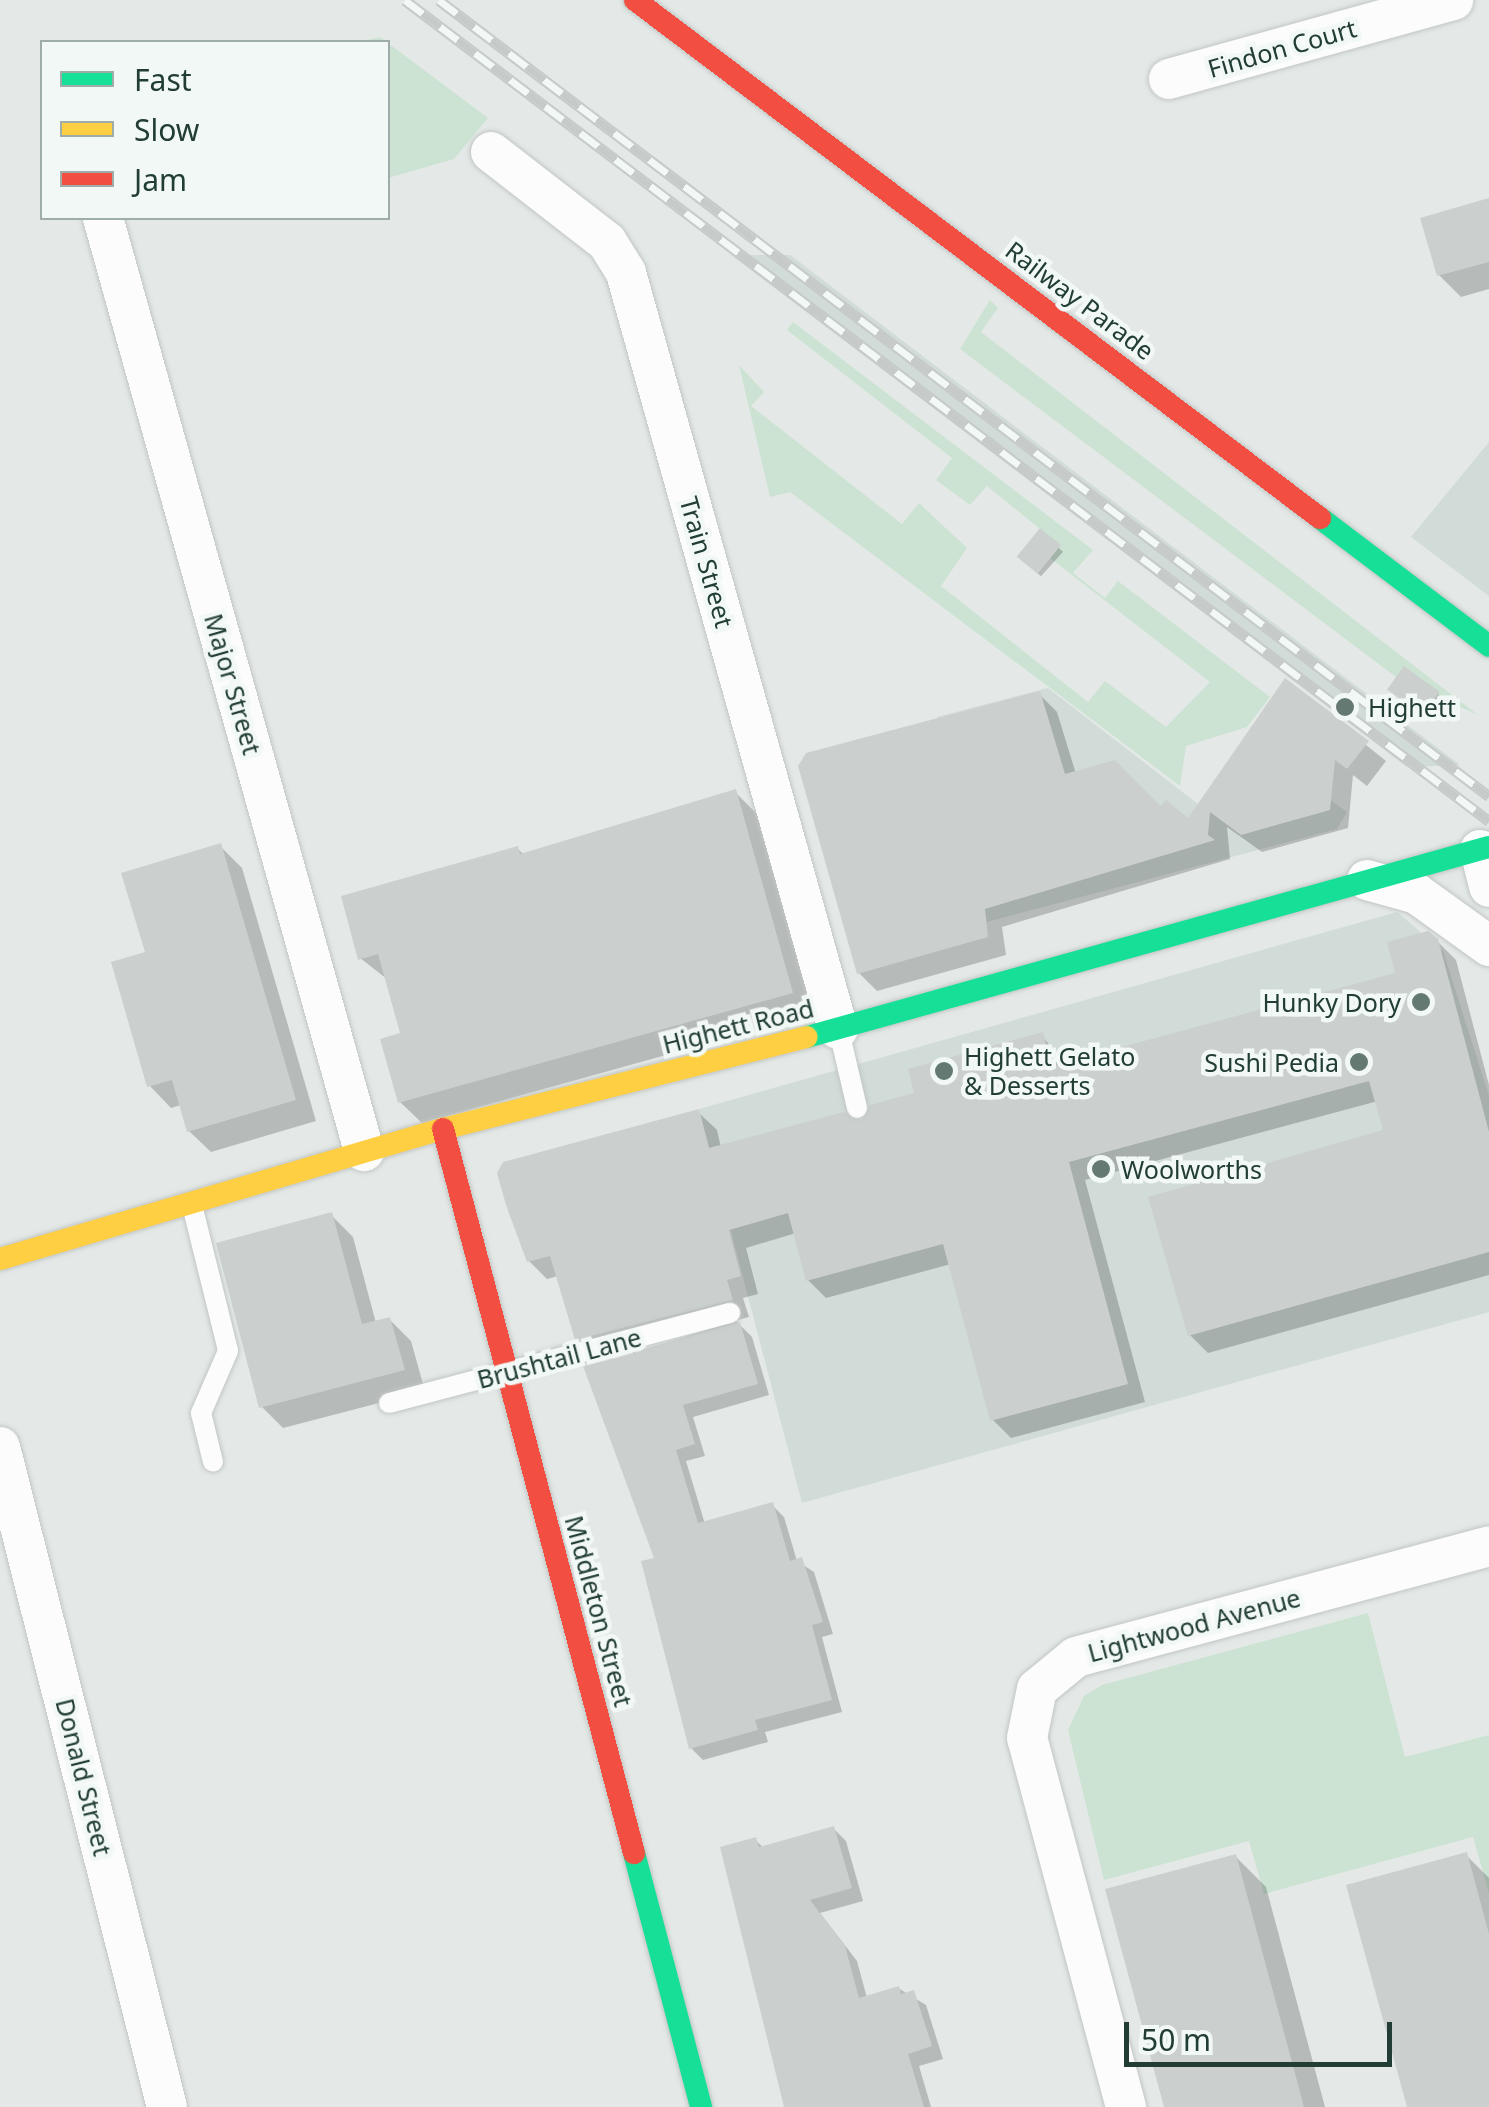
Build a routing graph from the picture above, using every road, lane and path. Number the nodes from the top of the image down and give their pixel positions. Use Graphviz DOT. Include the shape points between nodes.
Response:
graph roads {
  1 [pos="635,0"];
  2 [pos="1453,0"];
  3 [pos="1169,79"];
  4 [pos="491,152"];
  5 [pos="105,220"];
  6 [pos="1489,646"];
  7 [pos="1486,861"];
  8 [pos="1367,880"];
  9 [pos="1489,946"];
  10 [pos="838,1029"];
  11 [pos="857,1108"];
  12 [pos="443,1129"];
  13 [pos="364,1152"];
  14 [pos="191,1204"];
  15 [pos="0,1259"];
  16 [pos="730,1313"];
  17 [pos="507,1372"];
  18 [pos="389,1403"];
  19 [pos="0,1447"];
  20 [pos="213,1462"];
  21 [pos="1489,1546"];
  22 [pos="167,2107"];
  23 [pos="701,2107"];
  24 [pos="1126,2107"];
  1 -- 6 [label="street, Railway Parade"];
  2 -- 3 [label="street, Findon Court"];
  4 -- 10 [label="street, Train Street" via="607,242 626,273"];
  5 -- 13 [label="street, Major Street"];
  7 -- 8 [label="street, Highett Road"];
  8 -- 9 [label="street" via="1417,894"];
  8 -- 10 [label="street, Highett Road"];
  10 -- 11 [label="lane"];
  10 -- 12 [label="street, Highett Road"];
  12 -- 13 [label="street, Highett Road"];
  12 -- 17 [label="street, Middleton Street"];
  13 -- 14 [label="street, Highett Road"];
  14 -- 15 [label="street, Highett Road"];
  14 -- 20 [label="lane" via="228,1351 201,1414"];
  16 -- 17 [label="lane, Brushtail Lane"];
  17 -- 18 [label="lane, Brushtail Lane"];
  17 -- 23 [label="street, Middleton Street"];
  19 -- 22 [label="street, Donald Street"];
  21 -- 24 [label="street, Lightwood Avenue" via="1076,1657 1037,1689 1027,1738"];
}
